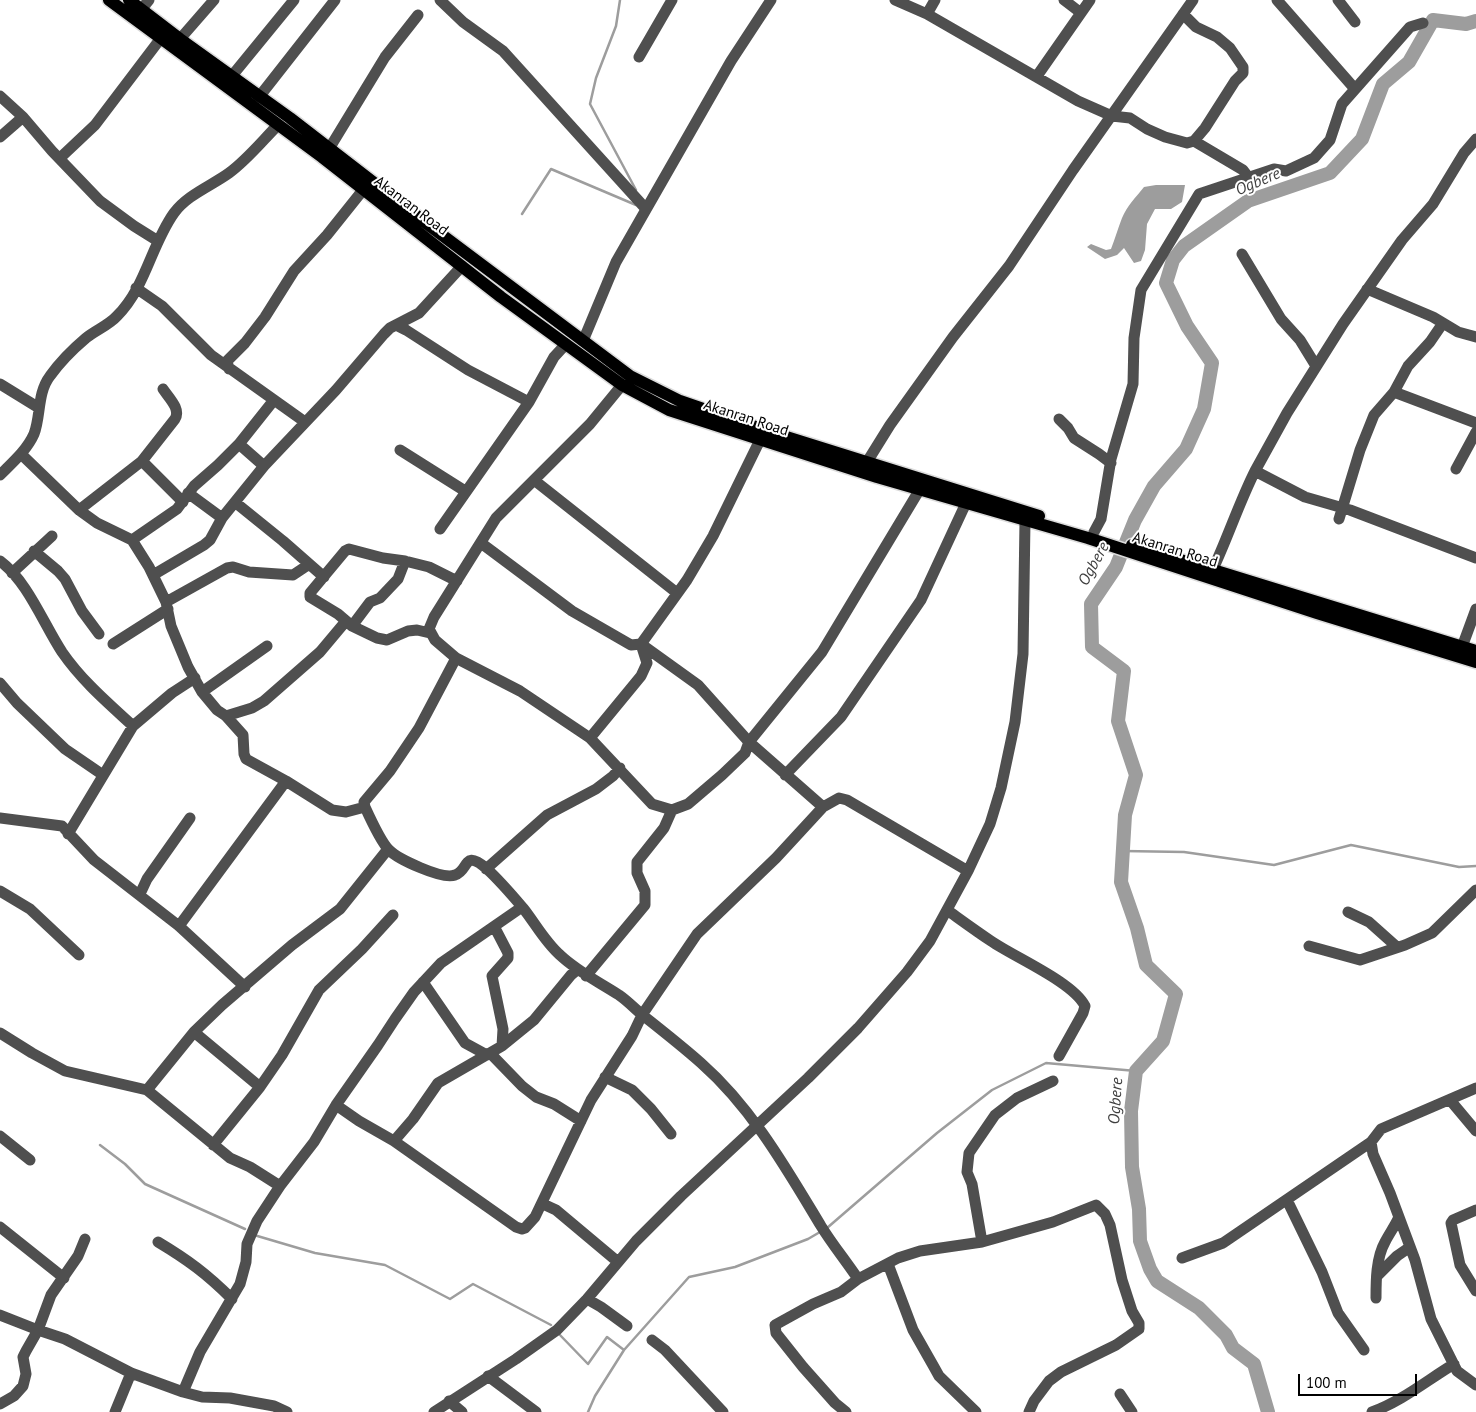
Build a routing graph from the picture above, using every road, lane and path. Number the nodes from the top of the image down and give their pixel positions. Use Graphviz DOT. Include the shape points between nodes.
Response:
graph roads {
  1 [pos="109,0"];
  2 [pos="129,0"];
  3 [pos="214,0"];
  4 [pos="294,0"];
  5 [pos="335,0"];
  6 [pos="440,0"];
  7 [pos="672,0"];
  8 [pos="771,0"];
  9 [pos="896,0"];
  10 [pos="935,0"];
  11 [pos="1064,0"];
  12 [pos="1090,0"];
  13 [pos="1193,0"];
  14 [pos="1277,0"];
  15 [pos="1338,0"];
  16 [pos="141,9"];
  17 [pos="1081,13"];
  18 [pos="927,14"];
  19 [pos="1183,14"];
  20 [pos="418,15"];
  21 [pos="1355,22"];
  22 [pos="1423,23"];
  23 [pos="161,38"];
  24 [pos="180,40"];
  25 [pos="639,57"];
  26 [pos="1037,76"];
  27 [pos="231,77"];
  28 [pos="1355,89"];
  29 [pos="0,96"];
  30 [pos="259,97"];
  31 [pos="1112,116"];
  32 [pos="23,117"];
  33 [pos="278,125"];
  34 [pos="0,137"];
  35 [pos="1476,140"];
  36 [pos="1194,141"];
  37 [pos="329,149"];
  38 [pos="60,158"];
  39 [pos="1249,178"];
  40 [pos="363,190"];
  41 [pos="646,209"];
  42 [pos="158,241"];
  43 [pos="1242,254"];
  44 [pos="462,266"];
  45 [pos="136,288"];
  46 [pos="1367,289"];
  47 [pos="554,319"];
  48 [pos="1443,323"];
  49 [pos="396,325"];
  50 [pos="544,328"];
  51 [pos="1476,337"];
  52 [pos="583,341"];
  53 [pos="566,344"];
  54 [pos="1316,366"];
  55 [pos="229,369"];
  56 [pos="0,384"];
  57 [pos="622,385"];
  58 [pos="163,389"];
  59 [pos="1394,392"];
  60 [pos="274,400"];
  61 [pos="529,402"];
  62 [pos="39,408"];
  63 [pos="1059,419"];
  64 [pos="305,422"];
  65 [pos="1476,423"];
  66 [pos="1476,432"];
  67 [pos="760,440"];
  68 [pos="239,444"];
  69 [pos="400,450"];
  70 [pos="21,454"];
  71 [pos="142,461"];
  72 [pos="867,462"];
  73 [pos="1111,463"];
  74 [pos="264,466"];
  75 [pos="1456,469"];
  76 [pos="1254,471"];
  77 [pos="0,475"];
  78 [pos="534,480"];
  79 [pos="920,489"];
  80 [pos="465,491"];
  81 [pos="186,498"];
  82 [pos="236,503"];
  83 [pos="966,503"];
  84 [pos="78,510"];
  85 [pos="1340,513"];
  86 [pos="222,518"];
  87 [pos="1025,521"];
  88 [pos="440,528"];
  89 [pos="1094,532"];
  90 [pos="52,536"];
  91 [pos="132,540"];
  92 [pos="481,543"];
  93 [pos="1119,545"];
  94 [pos="1135,550"];
  95 [pos="34,551"];
  96 [pos="1476,558"];
  97 [pos="0,561"];
  98 [pos="406,561"];
  99 [pos="308,565"];
  100 [pos="1213,569"];
  101 [pos="12,573"];
  102 [pos="153,575"];
  103 [pos="324,577"];
  104 [pos="457,581"];
  105 [pos="677,593"];
  106 [pos="167,606"];
  107 [pos="1319,607"];
  108 [pos="1476,608"];
  109 [pos="349,624"];
  110 [pos="430,633"];
  111 [pos="99,634"];
  112 [pos="113,644"];
  113 [pos="641,644"];
  114 [pos="267,646"];
  115 [pos="1462,647"];
  116 [pos="1476,651"];
  117 [pos="456,658"];
  118 [pos="1476,662"];
  119 [pos="195,678"];
  120 [pos="0,683"];
  121 [pos="202,692"];
  122 [pos="226,716"];
  123 [pos="134,726"];
  124 [pos="590,738"];
  125 [pos="749,742"];
  126 [pos="620,768"];
  127 [pos="103,775"];
  128 [pos="785,775"];
  129 [pos="286,781"];
  130 [pos="364,807"];
  131 [pos="823,808"];
  132 [pos="672,810"];
  133 [pos="0,818"];
  134 [pos="190,818"];
  135 [pos="68,834"];
  136 [pos="388,849"];
  137 [pos="486,869"];
  138 [pos="968,871"];
  139 [pos="1476,890"];
  140 [pos="0,891"];
  141 [pos="140,894"];
  142 [pos="522,907"];
  143 [pos="947,910"];
  144 [pos="1348,912"];
  145 [pos="393,915"];
  146 [pos="179,926"];
  147 [pos="494,928"];
  148 [pos="1309,946"];
  149 [pos="1398,947"];
  150 [pos="79,955"];
  151 [pos="581,973"];
  152 [pos="423,982"];
  153 [pos="245,987"];
  154 [pos="642,1015"];
  155 [pos="194,1032"];
  156 [pos="0,1033"];
  157 [pos="502,1046"];
  158 [pos="474,1049"];
  159 [pos="489,1054"];
  160 [pos="1059,1056"];
  161 [pos="474,1062"];
  162 [pos="605,1077"];
  163 [pos="1054,1081"];
  164 [pos="260,1086"];
  165 [pos="1476,1088"];
  166 [pos="147,1090"];
  167 [pos="1450,1100"];
  168 [pos="336,1105"];
  169 [pos="581,1121"];
  170 [pos="757,1125"];
  171 [pos="1476,1131"];
  172 [pos="671,1134"];
  173 [pos="0,1136"];
  174 [pos="394,1141"];
  175 [pos="1371,1142"];
  176 [pos="213,1145"];
  177 [pos="30,1160"];
  178 [pos="280,1186"];
  179 [pos="1287,1200"];
  180 [pos="543,1204"];
  181 [pos="1476,1210"];
  182 [pos="1399,1218"];
  183 [pos="0,1227"];
  184 [pos="85,1239"];
  185 [pos="158,1242"];
  186 [pos="982,1242"];
  187 [pos="1410,1247"];
  188 [pos="1182,1258"];
  189 [pos="618,1262"];
  190 [pos="888,1264"];
  191 [pos="1377,1276"];
  192 [pos="64,1278"];
  193 [pos="858,1279"];
  194 [pos="1476,1290"];
  195 [pos="1376,1298"];
  196 [pos="232,1299"];
  197 [pos="587,1299"];
  198 [pos="0,1315"];
  199 [pos="627,1326"];
  200 [pos="38,1330"];
  201 [pos="652,1340"];
  202 [pos="1364,1350"];
  203 [pos="1454,1364"];
  204 [pos="131,1373"];
  205 [pos="488,1376"];
  206 [pos="1476,1385"];
  207 [pos="183,1392"];
  208 [pos="1120,1394"];
  209 [pos="449,1401"];
  210 [pos="0,1404"];
  211 [pos="114,1412"];
  212 [pos="288,1412"];
  213 [pos="434,1412"];
  214 [pos="462,1412"];
  215 [pos="536,1412"];
  216 [pos="723,1412"];
  217 [pos="846,1412"];
  218 [pos="976,1412"];
  219 [pos="1029,1412"];
  220 [pos="1132,1412"];
  221 [pos="1372,1412"];
  1 -- 16 [label="main road, Akanran Road"];
  2 -- 16 [label="main road, Akanran Road"];
  3 -- 24 [label="street"];
  4 -- 27 [label="street"];
  5 -- 30 [label="street"];
  6 -- 41 [label="street" via="463,22 503,51"];
  7 -- 25 [label="street"];
  8 -- 41 [label="street" via="730,61"];
  9 -- 18 [label="street"];
  10 -- 18 [label="street"];
  11 -- 17 [label="street"];
  12 -- 17 [label="street"];
  13 -- 19 [label="street"];
  14 -- 28 [label="street"];
  15 -- 21 [label="street"];
  16 -- 23 [label="main road, Akanran Road"];
  16 -- 24 [label="main road, Akanran Road"];
  17 -- 26 [label="street"];
  18 -- 26 [label="street"];
  19 -- 31 [label="street"];
  19 -- 36 [label="street" via="1196,27 1217,37 1230,48 1244,73 1235,81"];
  20 -- 37 [label="street" via="385,57"];
  22 -- 28 [label="street" via="1410,27"];
  23 -- 33 [label="main road, Akanran Road"];
  23 -- 38 [label="street" via="95,125"];
  24 -- 27 [label="main road, Akanran Road"];
  26 -- 31 [label="street" via="1078,101"];
  27 -- 30 [label="main road, Akanran Road"];
  28 -- 39 [label="street" via="1342,104 1330,140 1314,158 1286,171 1274,169"];
  29 -- 32 [label="street"];
  30 -- 37 [label="main road, Akanran Road"];
  31 -- 36 [label="street" via="1130,118 1165,138 1187,143"];
  31 -- 72 [label="street" via="1009,266 952,337"];
  32 -- 34 [label="street"];
  32 -- 38 [label="street"];
  33 -- 40 [label="main road, Akanran Road"];
  33 -- 42 [label="street" via="231,172 187,200 175,212"];
  35 -- 46 [label="street" via="1464,153 1433,204"];
  36 -- 39 [label="street" via="1243,170"];
  37 -- 47 [label="main road, Akanran Road"];
  38 -- 42 [label="street" via="100,201"];
  39 -- 73 [label="street" via="1199,194 1141,290 1134,338 1133,384"];
  40 -- 44 [label="main road, Akanran Road"];
  40 -- 55 [label="street" via="294,271 266,317 227,361"];
  41 -- 52 [label="street" via="616,262"];
  42 -- 45 [label="street"];
  43 -- 54 [label="street" via="1281,319 1300,340"];
  44 -- 49 [label="street" via="419,314"];
  44 -- 50 [label="main road, Akanran Road"];
  45 -- 55 [label="street" via="162,306"];
  45 -- 62 [label="street" via="117,316 58,364 46,381"];
  46 -- 48 [label="street"];
  46 -- 54 [label="street"];
  47 -- 50 [label="main road"];
  47 -- 52 [label="main road, Akanran Road"];
  48 -- 51 [label="street"];
  48 -- 59 [label="street" via="1408,366"];
  49 -- 61 [label="street" via="468,370"];
  49 -- 64 [label="street" via="384,334"];
  50 -- 53 [label="main road, Akanran Road"];
  52 -- 72 [label="main road, Akanran Road" via="630,376 680,401"];
  53 -- 57 [label="main road, Akanran Road"];
  53 -- 61 [label="street" via="554,357"];
  54 -- 76 [label="street"];
  55 -- 60 [label="street"];
  56 -- 62 [label="street"];
  57 -- 67 [label="main road, Akanran Road" via="669,410"];
  57 -- 78 [label="street" via="590,424"];
  58 -- 71 [label="street" via="178,414"];
  59 -- 65 [label="street"];
  59 -- 85 [label="street" via="1374,415"];
  60 -- 64 [label="street"];
  60 -- 68 [label="street"];
  61 -- 80 [label="street"];
  62 -- 70 [label="street" via="34,435"];
  63 -- 73 [label="street" via="1074,438"];
  64 -- 74 [label="street"];
  66 -- 75 [label="street"];
  67 -- 79 [label="main road, Akanran Road"];
  67 -- 105 [label="street" via="713,536"];
  68 -- 74 [label="street"];
  68 -- 81 [label="street" via="194,486"];
  69 -- 80 [label="street"];
  70 -- 77 [label="street"];
  70 -- 84 [label="street"];
  71 -- 81 [label="street"];
  71 -- 84 [label="street"];
  72 -- 89 [label="main road, Akanran Road"];
  73 -- 89 [label="street" via="1101,519"];
  74 -- 82 [label="street"];
  76 -- 85 [label="street"];
  76 -- 100 [label="street"];
  78 -- 92 [label="street" via="496,518"];
  78 -- 105 [label="street"];
  79 -- 83 [label="main road, Akanran Road"];
  79 -- 125 [label="street" via="822,652"];
  80 -- 88 [label="street"];
  81 -- 86 [label="street"];
  81 -- 91 [label="street" via="173,513"];
  82 -- 86 [label="street"];
  82 -- 99 [label="street"];
  83 -- 87 [label="main road, Akanran Road"];
  83 -- 128 [label="street" via="916,608 841,717"];
  84 -- 91 [label="street"];
  85 -- 96 [label="street"];
  86 -- 102 [label="street" via="204,546"];
  87 -- 93 [label="main road, Akanran Road"];
  87 -- 138 [label="street" via="1023,654 1015,722 990,824"];
  89 -- 93 [label="main road, Akanran Road"];
  90 -- 95 [label="street"];
  91 -- 102 [label="street"];
  92 -- 104 [label="street"];
  92 -- 113 [label="street" via="572,611 630,645"];
  93 -- 94 [label="main road, Akanran Road"];
  94 -- 100 [label="main road, Akanran Road"];
  94 -- 107 [label="main road, Akanran Road"];
  95 -- 101 [label="street"];
  95 -- 111 [label="street" via="65,579"];
  97 -- 101 [label="street"];
  98 -- 103 [label="street" via="382,558 350,548"];
  98 -- 104 [label="street" via="429,567"];
  98 -- 109 [label="street" via="398,579"];
  99 -- 103 [label="street"];
  99 -- 106 [label="street" via="293,575 227,568"];
  100 -- 107 [label="main road, Akanran Road"];
  101 -- 123 [label="street" via="64,654 93,690"];
  102 -- 106 [label="street"];
  103 -- 109 [label="street" via="310,597"];
  104 -- 110 [label="street" via="434,617"];
  105 -- 113 [label="street"];
  106 -- 112 [label="street"];
  106 -- 119 [label="street" via="171,626"];
  107 -- 115 [label="main road, Akanran Road"];
  107 -- 118 [label="main road, Akanran Road"];
  108 -- 115 [label="street"];
  109 -- 110 [label="street" via="387,640 408,631"];
  109 -- 122 [label="street" via="264,701"];
  110 -- 117 [label="street"];
  113 -- 124 [label="street" via="647,663 641,676"];
  113 -- 125 [label="street" via="698,685"];
  114 -- 121 [label="street"];
  115 -- 116 [label="main road, Akanran Road"];
  117 -- 124 [label="street" via="520,691"];
  117 -- 130 [label="street" via="419,728 390,772 364,802"];
  119 -- 121 [label="street"];
  119 -- 123 [label="street"];
  120 -- 127 [label="street" via="65,749"];
  121 -- 122 [label="street"];
  122 -- 129 [label="street" via="243,735 246,759"];
  123 -- 127 [label="street"];
  124 -- 126 [label="street"];
  125 -- 128 [label="street"];
  125 -- 132 [label="street" via="744,753 722,775 688,804"];
  126 -- 132 [label="street" via="652,804"];
  126 -- 137 [label="street" via="596,789 547,815"];
  127 -- 135 [label="street"];
  128 -- 131 [label="street"];
  129 -- 130 [label="street" via="332,810 346,812"];
  129 -- 146 [label="street"];
  130 -- 136 [label="street"];
  131 -- 138 [label="street" via="839,798 847,800"];
  131 -- 154 [label="street" via="697,934"];
  132 -- 151 [label="street" via="664,828 637,862 637,873 645,891 645,905"];
  133 -- 135 [label="street" via="55,824 62,826"];
  134 -- 141 [label="street"];
  135 -- 141 [label="street" via="94,860"];
  136 -- 137 [label="street" via="417,866 446,875 454,876 470,860"];
  136 -- 153 [label="street" via="340,909 292,945"];
  137 -- 142 [label="street"];
  138 -- 143 [label="street"];
  139 -- 149 [label="street" via="1432,933"];
  140 -- 150 [label="street" via="30,909"];
  141 -- 146 [label="street"];
  142 -- 147 [label="street"];
  142 -- 151 [label="street" via="559,954"];
  143 -- 160 [label="street" via="991,942 1065,985 1082,1000 1085,1006"];
  143 -- 170 [label="street" via="930,941 907,972 858,1028"];
  144 -- 149 [label="street" via="1369,922"];
  145 -- 164 [label="street" via="319,990 282,1055"];
  146 -- 153 [label="street"];
  147 -- 152 [label="street" via="441,963"];
  147 -- 157 [label="street" via="508,953 508,958 492,976 504,1029"];
  148 -- 149 [label="street" via="1360,960"];
  151 -- 154 [label="street" via="620,996"];
  151 -- 157 [label="street" via="571,975 534,1020"];
  152 -- 158 [label="street" via="466,1043"];
  152 -- 168 [label="street"];
  153 -- 155 [label="street"];
  154 -- 162 [label="street"];
  154 -- 170 [label="street" via="701,1063 736,1098"];
  155 -- 164 [label="street"];
  155 -- 166 [label="street"];
  156 -- 166 [label="street" via="65,1071"];
  157 -- 159 [label="street"];
  158 -- 159 [label="street"];
  158 -- 161 [label="street"];
  159 -- 161 [label="street"];
  159 -- 169 [label="street" via="536,1097"];
  161 -- 174 [label="street" via="438,1083"];
  162 -- 169 [label="street"];
  162 -- 172 [label="street" via="632,1090"];
  163 -- 186 [label="street" via="1017,1098 995,1115 969,1153 967,1172"];
  164 -- 176 [label="street"];
  165 -- 167 [label="street"];
  166 -- 176 [label="street"];
  167 -- 171 [label="street"];
  167 -- 175 [label="street" via="1381,1130"];
  168 -- 174 [label="street"];
  168 -- 178 [label="street" via="314,1142"];
  169 -- 180 [label="street"];
  170 -- 189 [label="street" via="681,1196"];
  170 -- 193 [label="street"];
  173 -- 177 [label="street"];
  174 -- 180 [label="street" via="516,1227 522,1229 530,1224"];
  175 -- 179 [label="street"];
  175 -- 182 [label="street"];
  176 -- 178 [label="street"];
  178 -- 196 [label="street" via="252,1232 240,1284"];
  179 -- 188 [label="street" via="1223,1243"];
  179 -- 202 [label="street" via="1338,1313"];
  180 -- 189 [label="street" via="556,1210"];
  181 -- 194 [label="street" via="1453,1220 1451,1224 1460,1264"];
  182 -- 187 [label="street"];
  182 -- 191 [label="street" via="1384,1243"];
  183 -- 192 [label="street"];
  184 -- 192 [label="street"];
  185 -- 196 [label="street" via="209,1276"];
  186 -- 190 [label="street" via="920,1251"];
  186 -- 219 [label="street" via="1053,1222 1096,1205 1110,1225 1122,1280 1139,1323 1139,1330 1131,1336 1049,1381"];
  187 -- 191 [label="street"];
  187 -- 203 [label="street" via="1431,1319"];
  189 -- 197 [label="street"];
  190 -- 193 [label="street"];
  190 -- 218 [label="street" via="913,1330 939,1376"];
  191 -- 195 [label="street"];
  192 -- 200 [label="street" via="51,1295"];
  193 -- 217 [label="street" via="842,1292 775,1326 776,1333 803,1367"];
  196 -- 207 [label="street" via="200,1352"];
  197 -- 199 [label="street"];
  197 -- 205 [label="street" via="557,1330"];
  198 -- 200 [label="street"];
  200 -- 204 [label="street" via="65,1339"];
  200 -- 210 [label="street" via="23,1357 26,1374 23,1386"];
  201 -- 216 [label="street"];
  203 -- 206 [label="street" via="1457,1371"];
  203 -- 221 [label="street" via="1405,1397"];
  204 -- 207 [label="street"];
  204 -- 211 [label="street"];
  205 -- 209 [label="street"];
  205 -- 215 [label="street"];
  207 -- 212 [label="street" via="274,1406"];
  208 -- 220 [label="street"];
  209 -- 213 [label="street"];
  209 -- 214 [label="street"];
}
